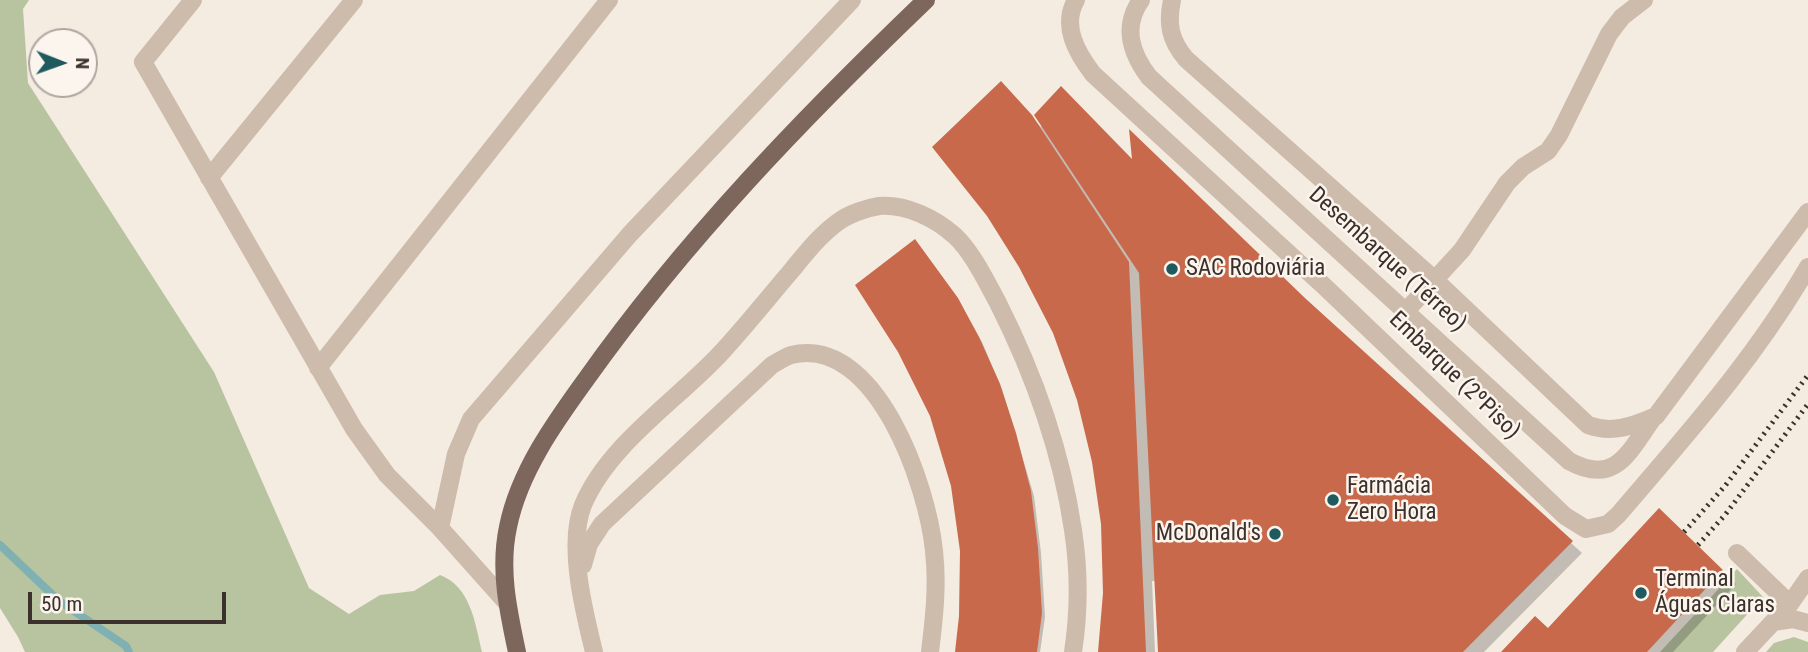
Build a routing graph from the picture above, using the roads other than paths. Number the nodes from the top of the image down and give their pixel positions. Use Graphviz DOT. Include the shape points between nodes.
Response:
graph roads {
  1 [pos="193,0"];
  2 [pos="354,0"];
  3 [pos="609,0"];
  4 [pos="852,0"];
  5 [pos="926,0"];
  6 [pos="1076,0"];
  7 [pos="1141,0"];
  8 [pos="1172,0"];
  9 [pos="1644,0"];
  10 [pos="209,178"];
  11 [pos="1808,212"];
  12 [pos="1808,267"];
  13 [pos="1435,280"];
  14 [pos="1406,312"];
  15 [pos="318,368"];
  16 [pos="1656,416"];
  17 [pos="440,528"];
  18 [pos="1737,553"];
  19 [pos="579,576"];
  20 [pos="1808,578"];
  21 [pos="506,602"];
  22 [pos="1790,604"];
  23 [pos="1773,622"];
  24 [pos="1808,623"];
  25 [pos="517,652"];
  26 [pos="594,652"];
  27 [pos="930,652"];
  28 [pos="1073,652"];
  29 [pos="1745,652"];
  1 -- 10 [label="street" via="143,62"];
  2 -- 10 [label="street"];
  3 -- 15 [label="street"];
  4 -- 17 [label="street" via="630,234 471,419 456,454"];
  5 -- 21 [label="main road" via="849,74 704,232 624,326 558,418 519,492 508,525 503,556"];
  6 -- 12 [label="street, Embarque (2ºPiso)" via="1069,22 1072,39 1093,74 1586,529 1608,524 1618,515 1721,394 1766,335"];
  7 -- 14 [label="street, Desembarque (Térreo)" via="1130,23 1129,42 1149,77"];
  8 -- 13 [label="street, Desembarque (Térreo)" via="1170,33 1186,59"];
  9 -- 13 [label="street" via="1609,34 1548,150 1507,183 1462,250"];
  10 -- 15 [label="street"];
  11 -- 16 [label="street, Desembarque (Térreo)"];
  13 -- 14 [label="street"];
  13 -- 16 [label="street, Desembarque (Térreo)" via="1588,425 1628,428"];
  14 -- 16 [label="street, Desembarque (Térreo)" via="1569,461 1585,470 1608,470 1619,463"];
  15 -- 17 [label="street" via="387,475"];
  17 -- 21 [label="street"];
  18 -- 22 [label="street"];
  19 -- 26 [label="street"];
  19 -- 27 [label="street" via="589,544 603,524 772,365 790,355 824,355 858,375 873,392 904,443 917,475 934,551 936,589"];
  19 -- 28 [label="street" via="577,529 582,507 616,454 720,354 819,238 840,221 870,209 902,208 940,224 957,238 1008,323 1041,397 1074,533"];
  20 -- 22 [label="street"];
  21 -- 25 [label="main road"];
  22 -- 23 [label="street"];
  23 -- 24 [label="street" via="1793,619"];
  23 -- 29 [label="street"];
}
